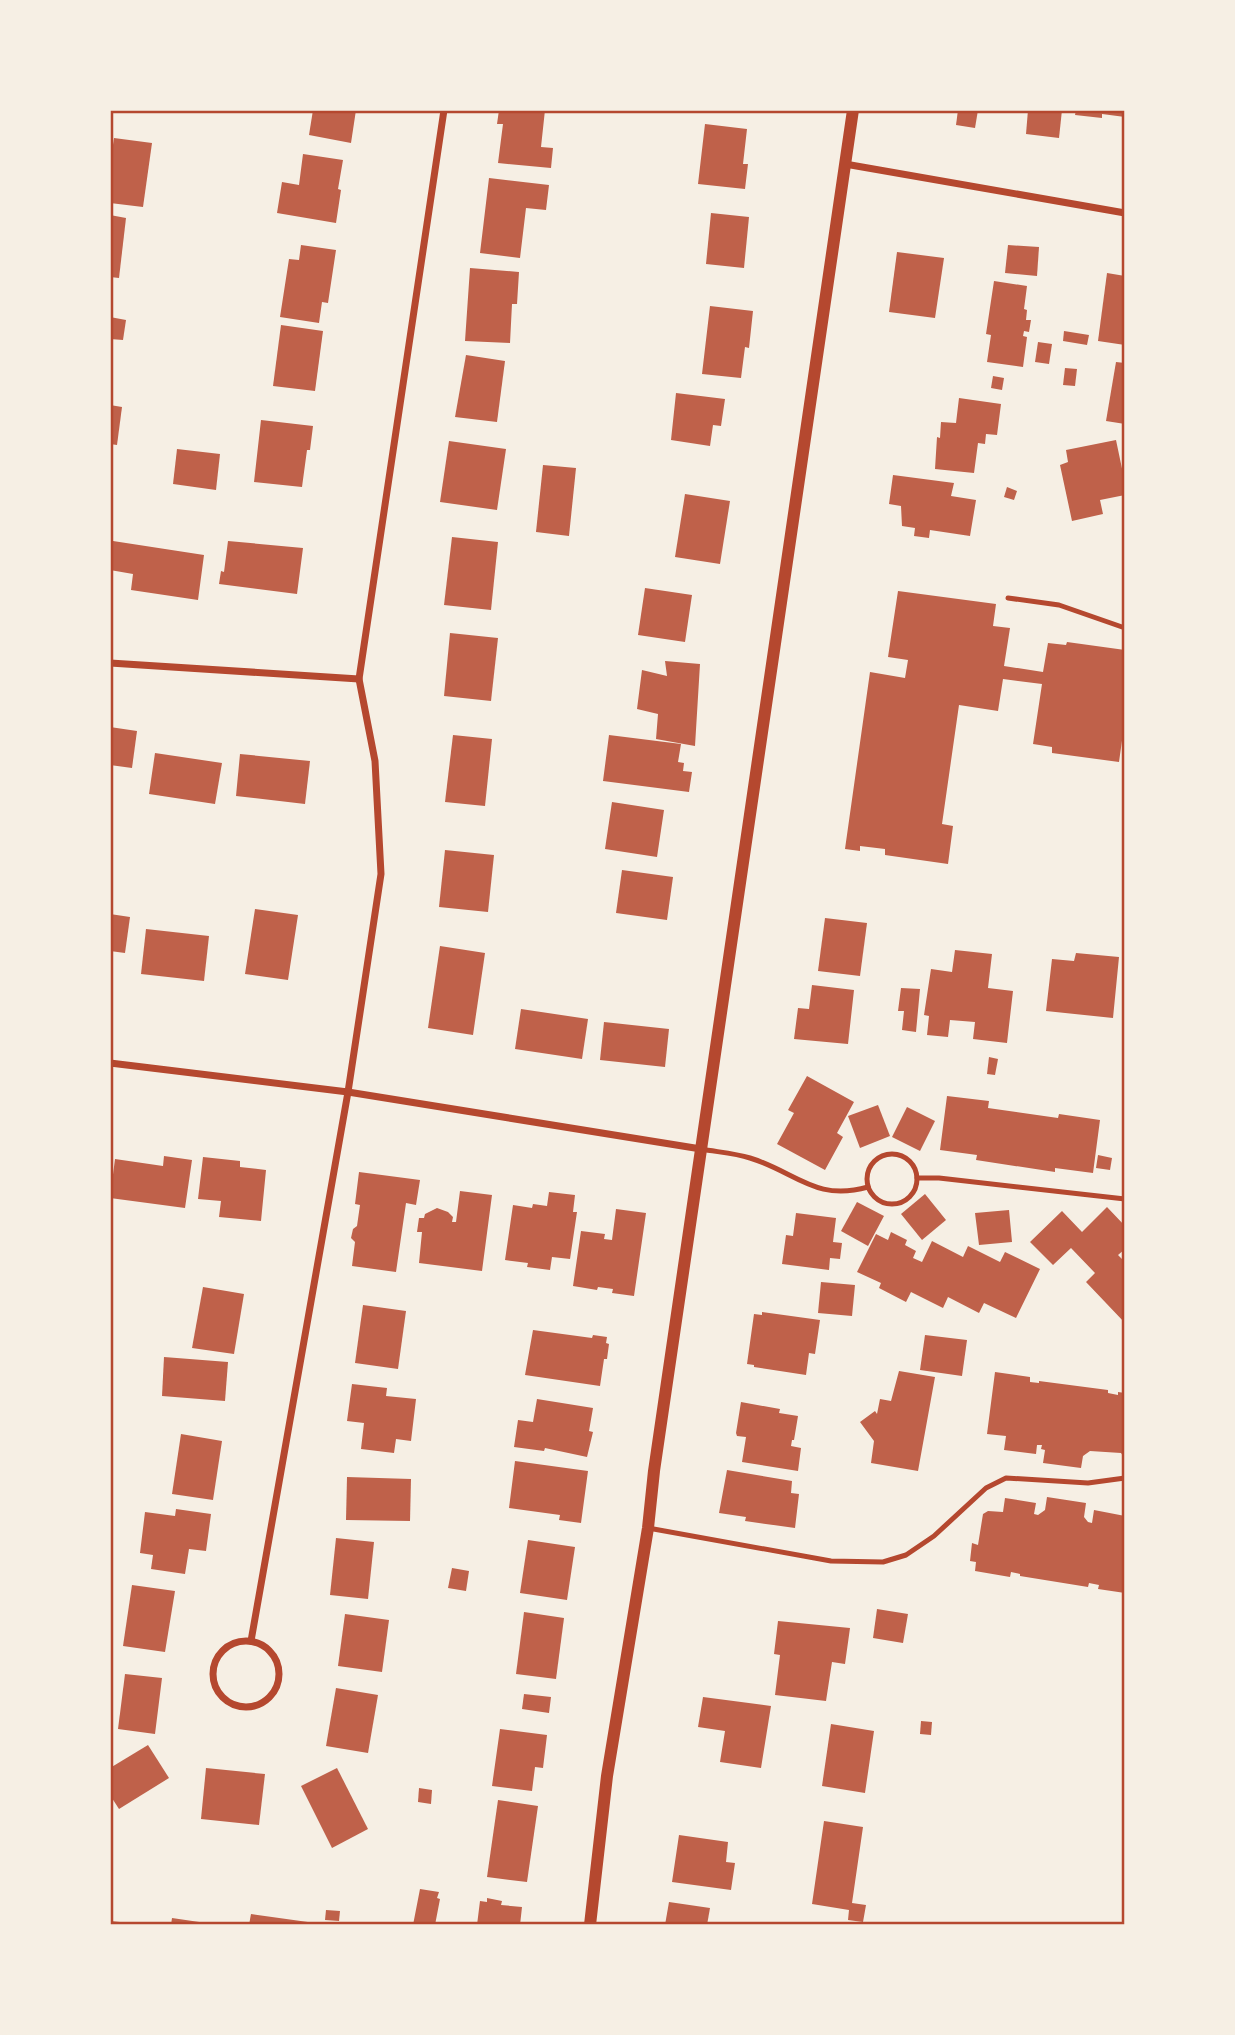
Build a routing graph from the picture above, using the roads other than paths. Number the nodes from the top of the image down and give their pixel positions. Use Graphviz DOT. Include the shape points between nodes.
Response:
graph roads {
  1 [pos="444,110"];
  2 [pos="853,110"];
  3 [pos="844,164"];
  4 [pos="1125,213"];
  5 [pos="1008,598"];
  6 [pos="1125,628"];
  7 [pos="110,663"];
  8 [pos="359,679"];
  9 [pos="110,1063"];
  10 [pos="348,1092"];
  11 [pos="701,1149"];
  12 [pos="917,1178"];
  13 [pos="868,1187"];
  14 [pos="1125,1199"];
  15 [pos="1125,1478"];
  16 [pos="648,1528"];
  17 [pos="251,1641"];
  18 [pos="590,1925"];
  1 -- 8 [label="street"];
  2 -- 3 [label="street"];
  3 -- 4 [label="street"];
  3 -- 11 [label="street"];
  5 -- 6 [label="lane" via="1059,605"];
  7 -- 8 [label="street"];
  8 -- 10 [label="street" via="375,761 381,874"];
  9 -- 10 [label="street"];
  10 -- 11 [label="street"];
  10 -- 17 [label="street"];
  11 -- 13 [label="lane" via="748,1157 818,1189 848,1193"];
  11 -- 16 [label="street"];
  12 -- 13 [label="lane" via="913,1193 900,1203 884,1203"];
  12 -- 13 [label="lane" via="904,1157 887,1154 872,1163"];
  12 -- 14 [label="lane"];
  15 -- 16 [label="lane" via="1088,1483 1006,1478 986,1488 934,1536 906,1555 883,1562 831,1561"];
  16 -- 18 [label="street" via="607,1776"];
  17 -- 17 [label="street" via="222,1651 213,1670 217,1691 242,1708 264,1702 278,1684 277,1661 262,1645"];
}
